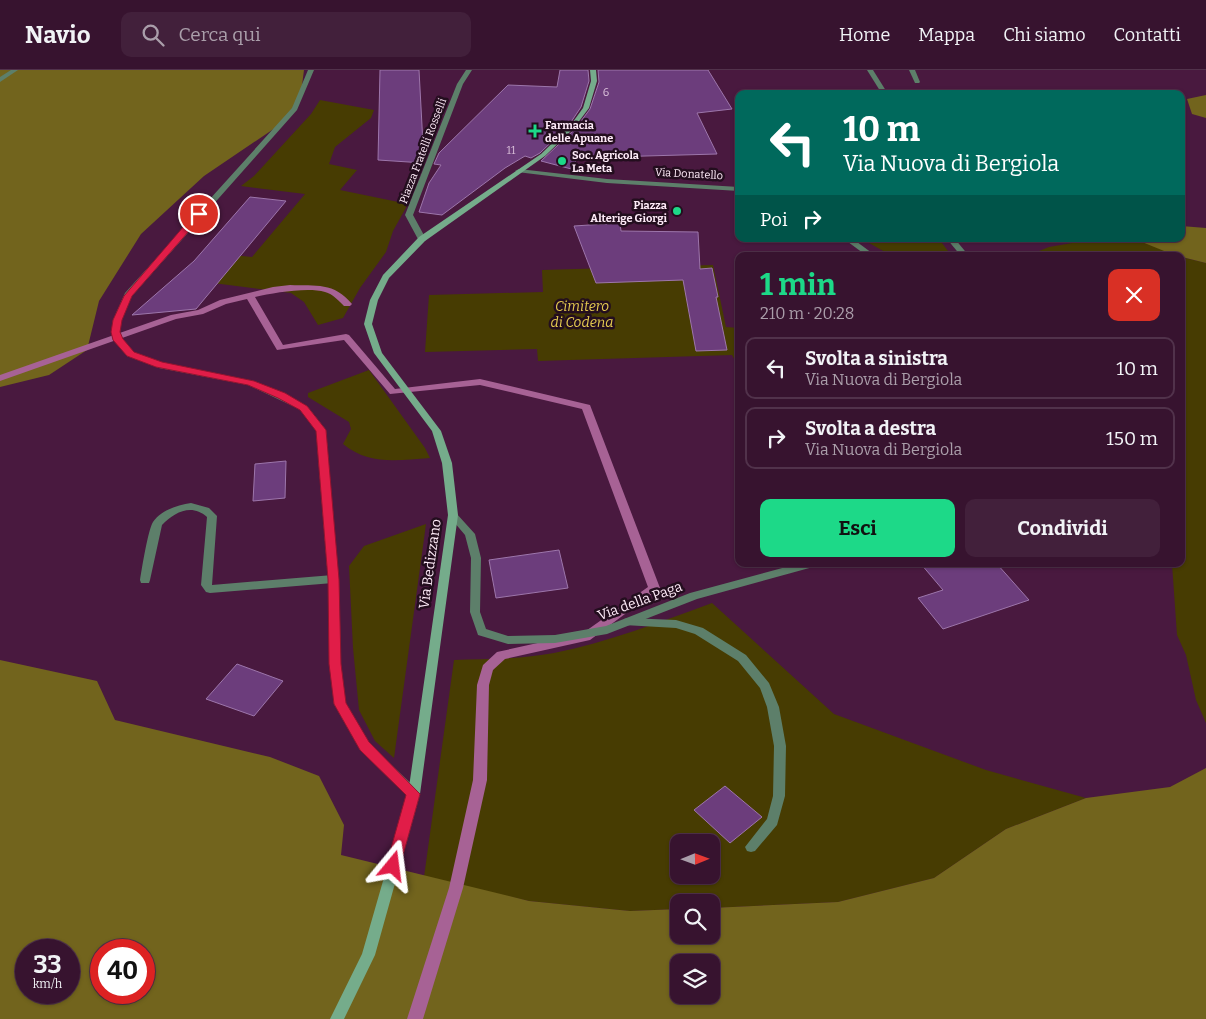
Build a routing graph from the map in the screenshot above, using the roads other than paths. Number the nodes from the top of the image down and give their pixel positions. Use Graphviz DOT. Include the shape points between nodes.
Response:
graph roads {
  1 [pos="15,70"];
  2 [pos="311,70"];
  3 [pos="469,70"];
  4 [pos="593,70"];
  5 [pos="870,70"];
  6 [pos="912,70"];
  7 [pos="0,80"];
  8 [pos="917,82"];
  9 [pos="882,90"];
  10 [pos="519,172"];
  11 [pos="735,189"];
  12 [pos="422,239"];
  13 [pos="852,242"];
  14 [pos="953,242"];
  15 [pos="866,252"];
  16 [pos="962,252"];
  17 [pos="452,515"];
  18 [pos="798,567"];
  19 [pos="334,579"];
  20 [pos="145,580"];
  21 [pos="628,622"];
  22 [pos="414,794"];
  23 [pos="751,847"];
  24 [pos="337,1019"];
  1 -- 7 [label="street"];
  2 -- 19 [label="street" via="295,109 128,296 116,332 118,340 130,354 159,365 250,383 304,408 321,430"];
  3 -- 12 [label="street, Piazza Fratelli Rosselli" via="460,84 409,215"];
  4 -- 10 [label="street, Via Bedizzano" via="594,81 586,108 543,155"];
  5 -- 9 [label="street"];
  6 -- 8 [label="street"];
  10 -- 11 [label="street, Via Donatello"];
  10 -- 12 [label="street, Via Bedizzano"];
  12 -- 17 [label="street, Via Bedizzano" via="386,277 374,300 368,324 378,353 436,432 447,464"];
  13 -- 15 [label="street"];
  14 -- 16 [label="street"];
  17 -- 21 [label="street, Via della Paga" via="470,534 476,558 475,612 482,632 508,640 555,639 607,630"];
  17 -- 22 [label="street, Via Bedizzano"];
  18 -- 21 [label="street, Via della Paga" via="694,596"];
  19 -- 20 [label="street" via="210,589 206,584 212,516 194,506 176,509 157,524"];
  19 -- 22 [label="street" via="335,664 340,704 364,746"];
  21 -- 23 [label="street" via="676,624 699,631 742,658 765,686 773,707 780,746 779,796 773,821"];
  22 -- 24 [label="street, Via Bedizzano" via="368,955"];
}
